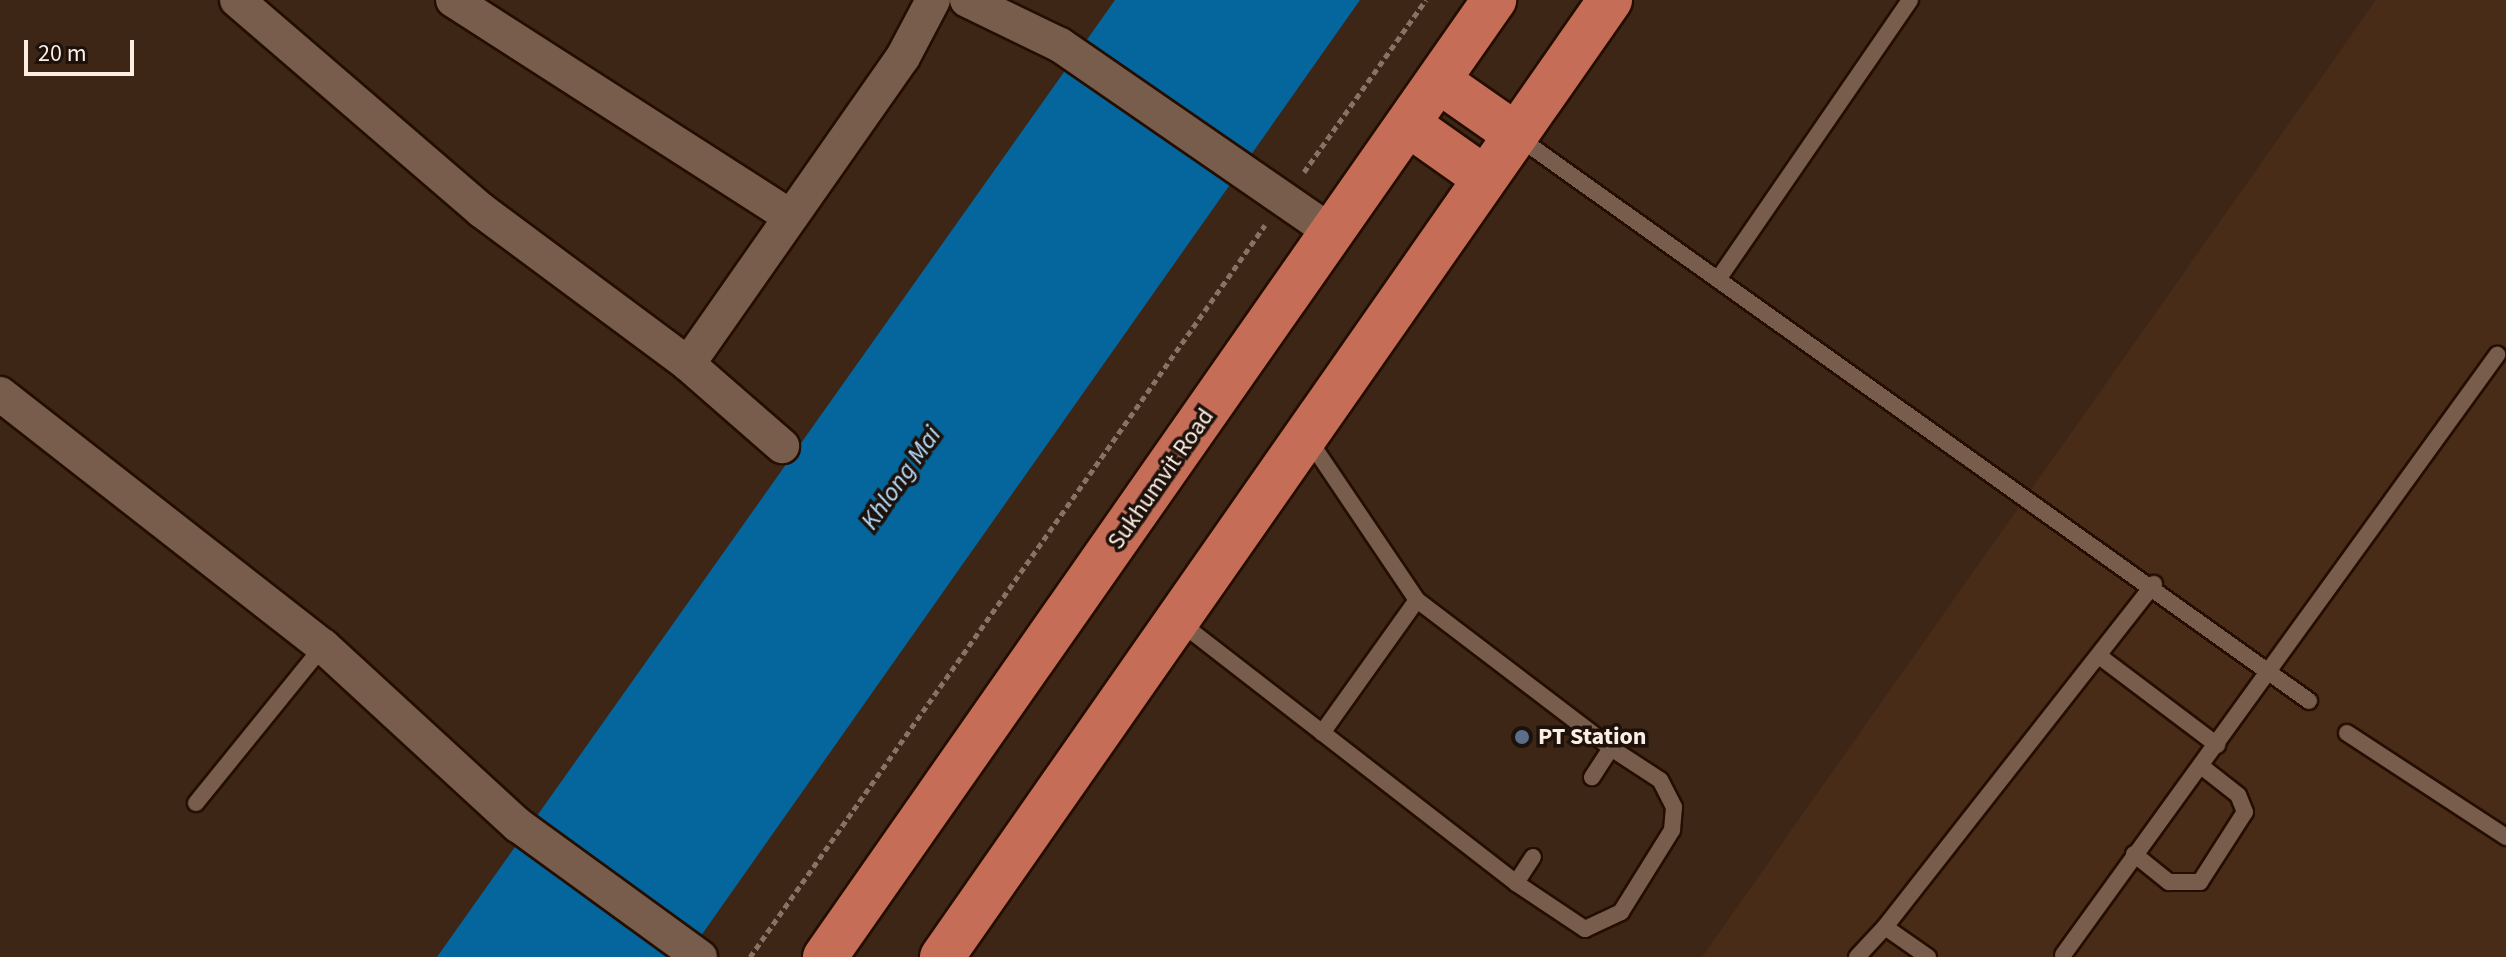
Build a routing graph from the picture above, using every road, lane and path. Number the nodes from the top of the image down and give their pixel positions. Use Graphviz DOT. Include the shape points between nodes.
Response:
graph roads {
  1 [pos="237,0"];
  2 [pos="453,0"];
  3 [pos="933,0"];
  4 [pos="967,0"];
  5 [pos="1426,0"];
  6 [pos="1494,0"];
  7 [pos="1610,0"];
  8 [pos="1910,0"];
  9 [pos="1439,81"];
  10 [pos="1408,124"];
  11 [pos="1515,134"];
  12 [pos="1483,177"];
  13 [pos="1278,193"];
  14 [pos="790,216"];
  15 [pos="1333,233"];
  16 [pos="1719,278"];
  17 [pos="2497,355"];
  18 [pos="688,364"];
  19 [pos="0,394"];
  20 [pos="1306,435"];
  21 [pos="782,446"];
  22 [pos="2154,584"];
  23 [pos="1417,600"];
  24 [pos="1176,619"];
  25 [pos="323,646"];
  26 [pos="2099,656"];
  27 [pos="2269,671"];
  28 [pos="2309,701"];
  29 [pos="1322,733"];
  30 [pos="2347,733"];
  31 [pos="2217,745"];
  32 [pos="1611,748"];
  33 [pos="2201,766"];
  34 [pos="1592,777"];
  35 [pos="196,803"];
  36 [pos="2506,837"];
  37 [pos="2134,854"];
  38 [pos="1533,857"];
  39 [pos="1516,883"];
  40 [pos="1885,927"];
  41 [pos="2063,955"];
  42 [pos="700,957"];
  43 [pos="750,957"];
  44 [pos="825,957"];
  45 [pos="942,957"];
  46 [pos="1857,957"];
  47 [pos="1928,957"];
  1 -- 18 [label="street" via="481,210"];
  2 -- 14 [label="street"];
  3 -- 14 [label="street" via="903,57"];
  4 -- 13 [label="street" via="1060,45"];
  5 -- 13 [label="path"];
  6 -- 9 [label="highway, Sukhumvit Road"];
  7 -- 11 [label="highway"];
  8 -- 16 [label="lane"];
  9 -- 10 [label="highway, Sukhumvit Road"];
  9 -- 11 [label="highway"];
  10 -- 12 [label="highway"];
  10 -- 15 [label="highway, Sukhumvit Road"];
  11 -- 12 [label="highway"];
  11 -- 16 [label="lane"];
  12 -- 20 [label="highway"];
  13 -- 15 [label="street"];
  13 -- 43 [label="path"];
  14 -- 18 [label="street"];
  15 -- 44 [label="highway, Sukhumvit Road"];
  16 -- 22 [label="lane"];
  17 -- 27 [label="lane"];
  18 -- 21 [label="street"];
  19 -- 25 [label="street"];
  20 -- 23 [label="lane"];
  20 -- 24 [label="highway"];
  22 -- 26 [label="lane"];
  22 -- 27 [label="lane"];
  23 -- 29 [label="lane"];
  23 -- 32 [label="lane"];
  24 -- 29 [label="lane"];
  24 -- 45 [label="highway"];
  25 -- 35 [label="lane"];
  25 -- 42 [label="street" via="518,825"];
  26 -- 31 [label="lane"];
  26 -- 40 [label="lane"];
  27 -- 28 [label="lane"];
  27 -- 31 [label="lane"];
  29 -- 39 [label="lane"];
  30 -- 36 [label="lane"];
  31 -- 33 [label="lane"];
  32 -- 34 [label="lane"];
  32 -- 39 [label="lane" via="1660,780 1674,807 1672,830 1621,912 1585,929"];
  33 -- 37 [label="lane"];
  33 -- 37 [label="lane" via="2238,795 2245,812 2200,882 2169,882"];
  37 -- 41 [label="lane"];
  38 -- 39 [label="lane"];
  40 -- 46 [label="lane"];
  40 -- 47 [label="lane"];
}
